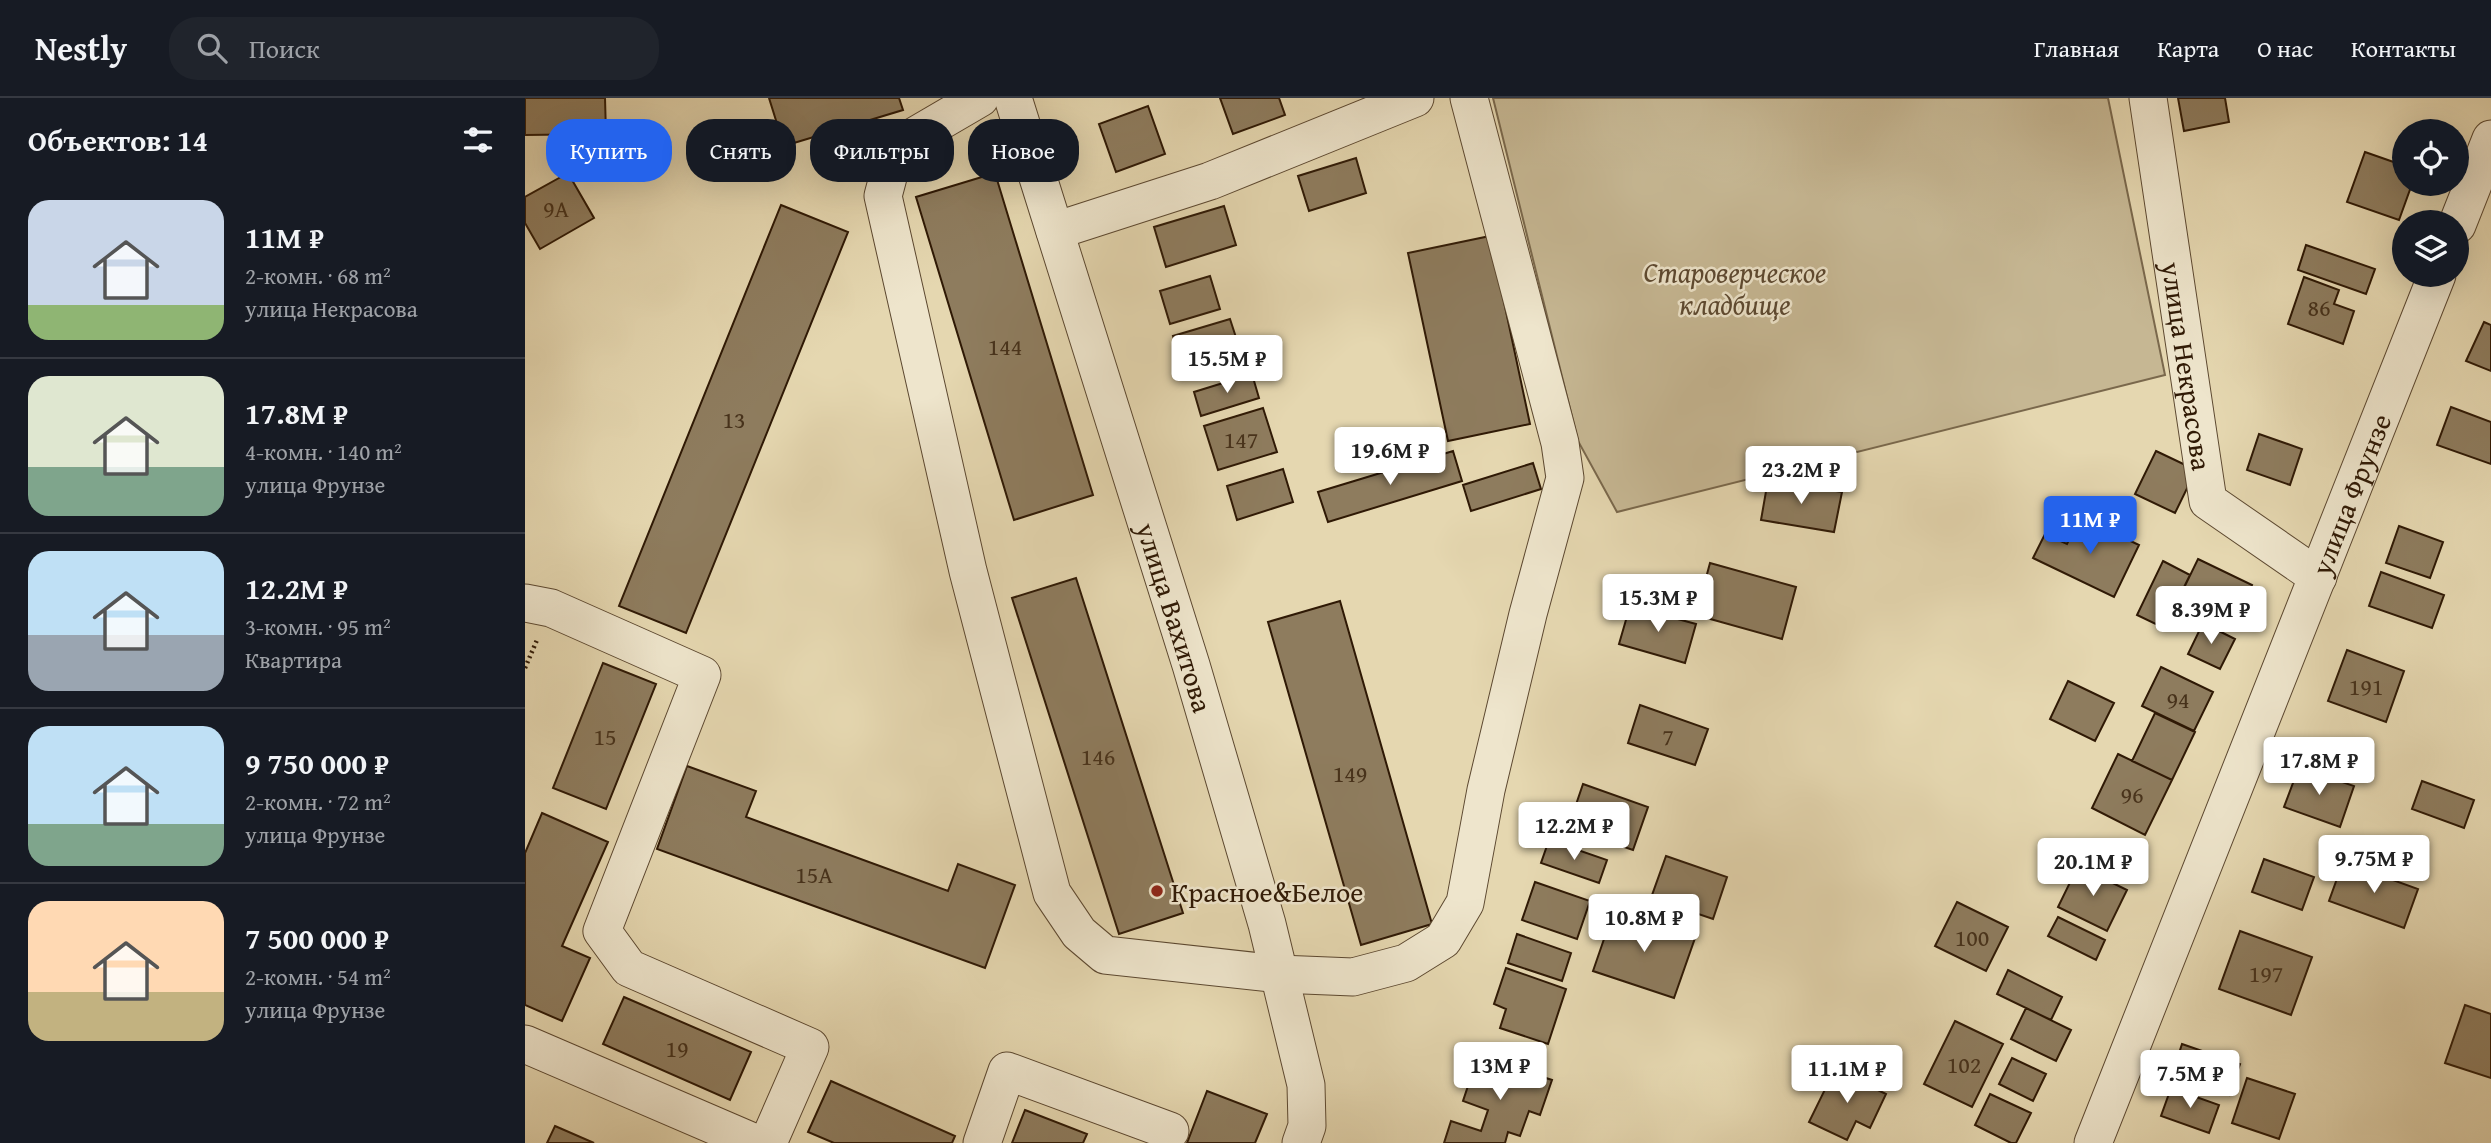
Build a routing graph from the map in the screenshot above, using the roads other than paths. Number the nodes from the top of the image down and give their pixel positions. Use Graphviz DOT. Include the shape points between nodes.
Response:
graph roads {
  1 [pos="979,98"];
  2 [pos="1013,98"];
  3 [pos="1415,98"];
  4 [pos="1469,98"];
  5 [pos="2148,98"];
  6 [pos="2491,139"];
  7 [pos="2463,210"];
  8 [pos="1055,230"];
  9 [pos="2432,287"];
  10 [pos="2318,577"];
  11 [pos="525,603"];
  12 [pos="1279,974"];
  13 [pos="525,1044"];
  14 [pos="1170,1130"];
  15 [pos="755,1143"];
  16 [pos="768,1143"];
  17 [pos="982,1143"];
  18 [pos="1301,1143"];
  19 [pos="2093,1143"];
  1 -- 12 [label="street" via="897,147 883,196 968,571 1052,893 1079,933 1105,955"];
  2 -- 8 [label="street, улица Вахитова"];
  3 -- 8 [label="street" via="1210,181"];
  4 -- 12 [label="street" via="1560,443 1565,478 1524,627 1465,903 1443,940 1406,963 1353,977"];
  5 -- 10 [label="street, улица Некрасова" via="2207,501"];
  6 -- 7 [label="street"];
  8 -- 12 [label="street, улица Вахитова" via="1192,665"];
  9 -- 10 [label="street, улица Фрунзе"];
  10 -- 19 [label="street, улица Фрунзе"];
  11 -- 16 [label="street" via="551,608 702,675 602,931 629,968 810,1047"];
  12 -- 18 [label="street, улица Вахитова" via="1306,1085 1307,1126"];
  13 -- 15 [label="street"];
  14 -- 17 [label="street" via="1007,1071"];
}
